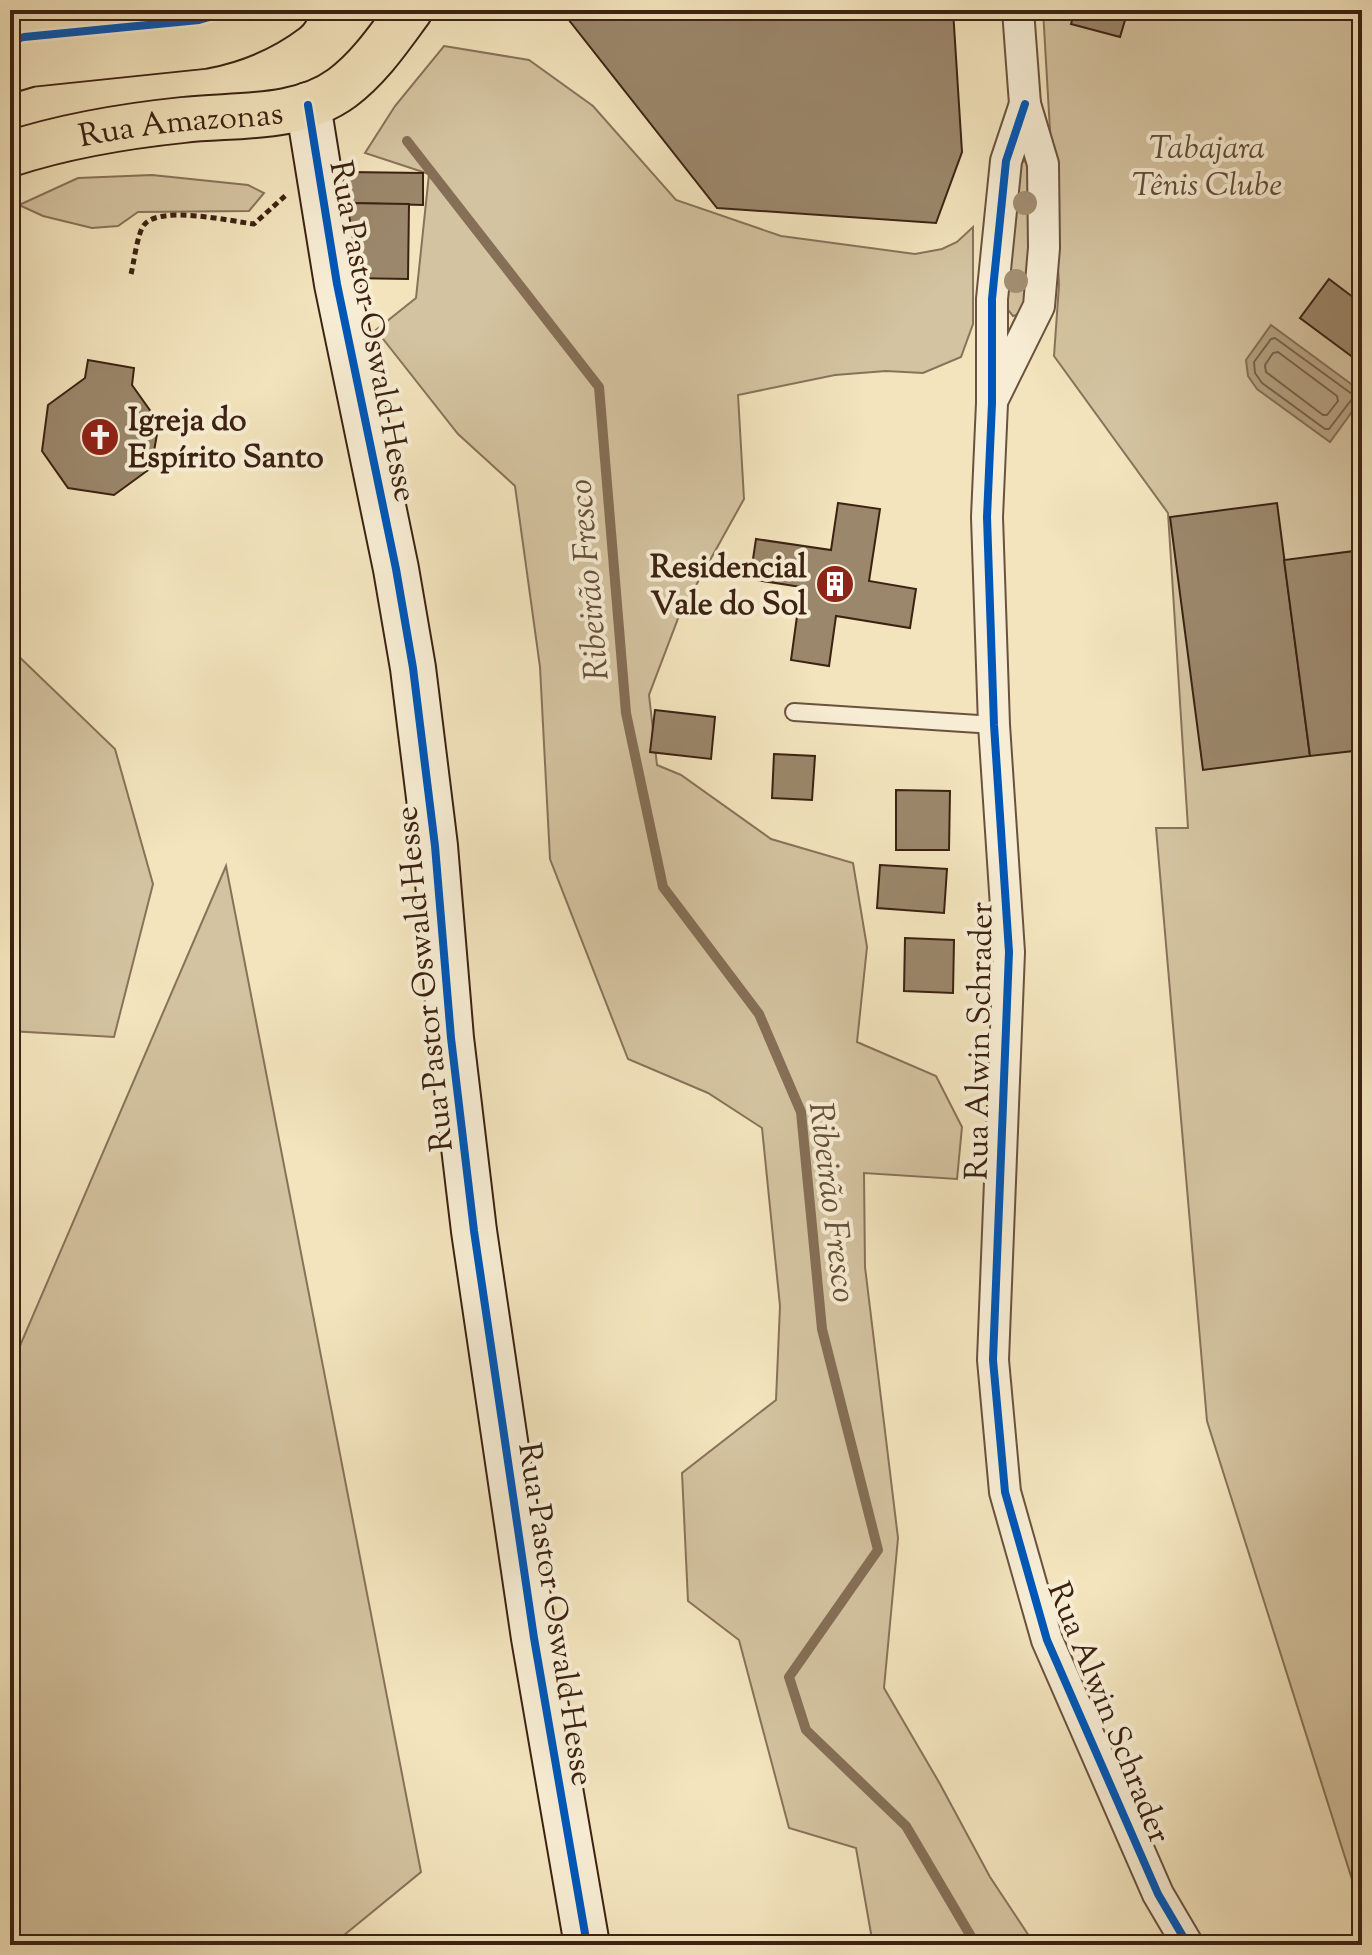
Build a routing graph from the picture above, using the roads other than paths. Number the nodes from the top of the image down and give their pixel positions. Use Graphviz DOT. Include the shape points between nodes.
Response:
graph roads {
  1 [pos="286,10"];
  2 [pos="410,10"];
  3 [pos="1018,10"];
  4 [pos="10,70"];
  5 [pos="1025,104"];
  6 [pos="308,105"];
  7 [pos="10,154"];
  8 [pos="992,403"];
  9 [pos="794,712"];
  10 [pos="994,725"];
  11 [pos="587,1945"];
  12 [pos="1188,1945"];
  1 -- 4 [label="main road" via="228,41"];
  2 -- 6 [label="main road, Rua Amazonas" via="374,58 341,89"];
  3 -- 5 [label="street, Rua Alwin Schrader"];
  5 -- 8 [label="street, Rua Alwin Schrader" via="1006,161 992,299"];
  5 -- 8 [label="street, Rua Alwin Schrader" via="1043,164 1039,306"];
  6 -- 7 [label="main road, Rua Amazonas" via="97,133"];
  6 -- 11 [label="street, Rua Pastor Oswald Hesse" via="413,668 474,1231 534,1638"];
  8 -- 10 [label="street, Rua Alwin Schrader" via="987,517"];
  9 -- 10 [label="lane"];
  10 -- 12 [label="street, Rua Alwin Schrader" via="1009,952 993,1360 1005,1492 1047,1640 1158,1894"];
}
